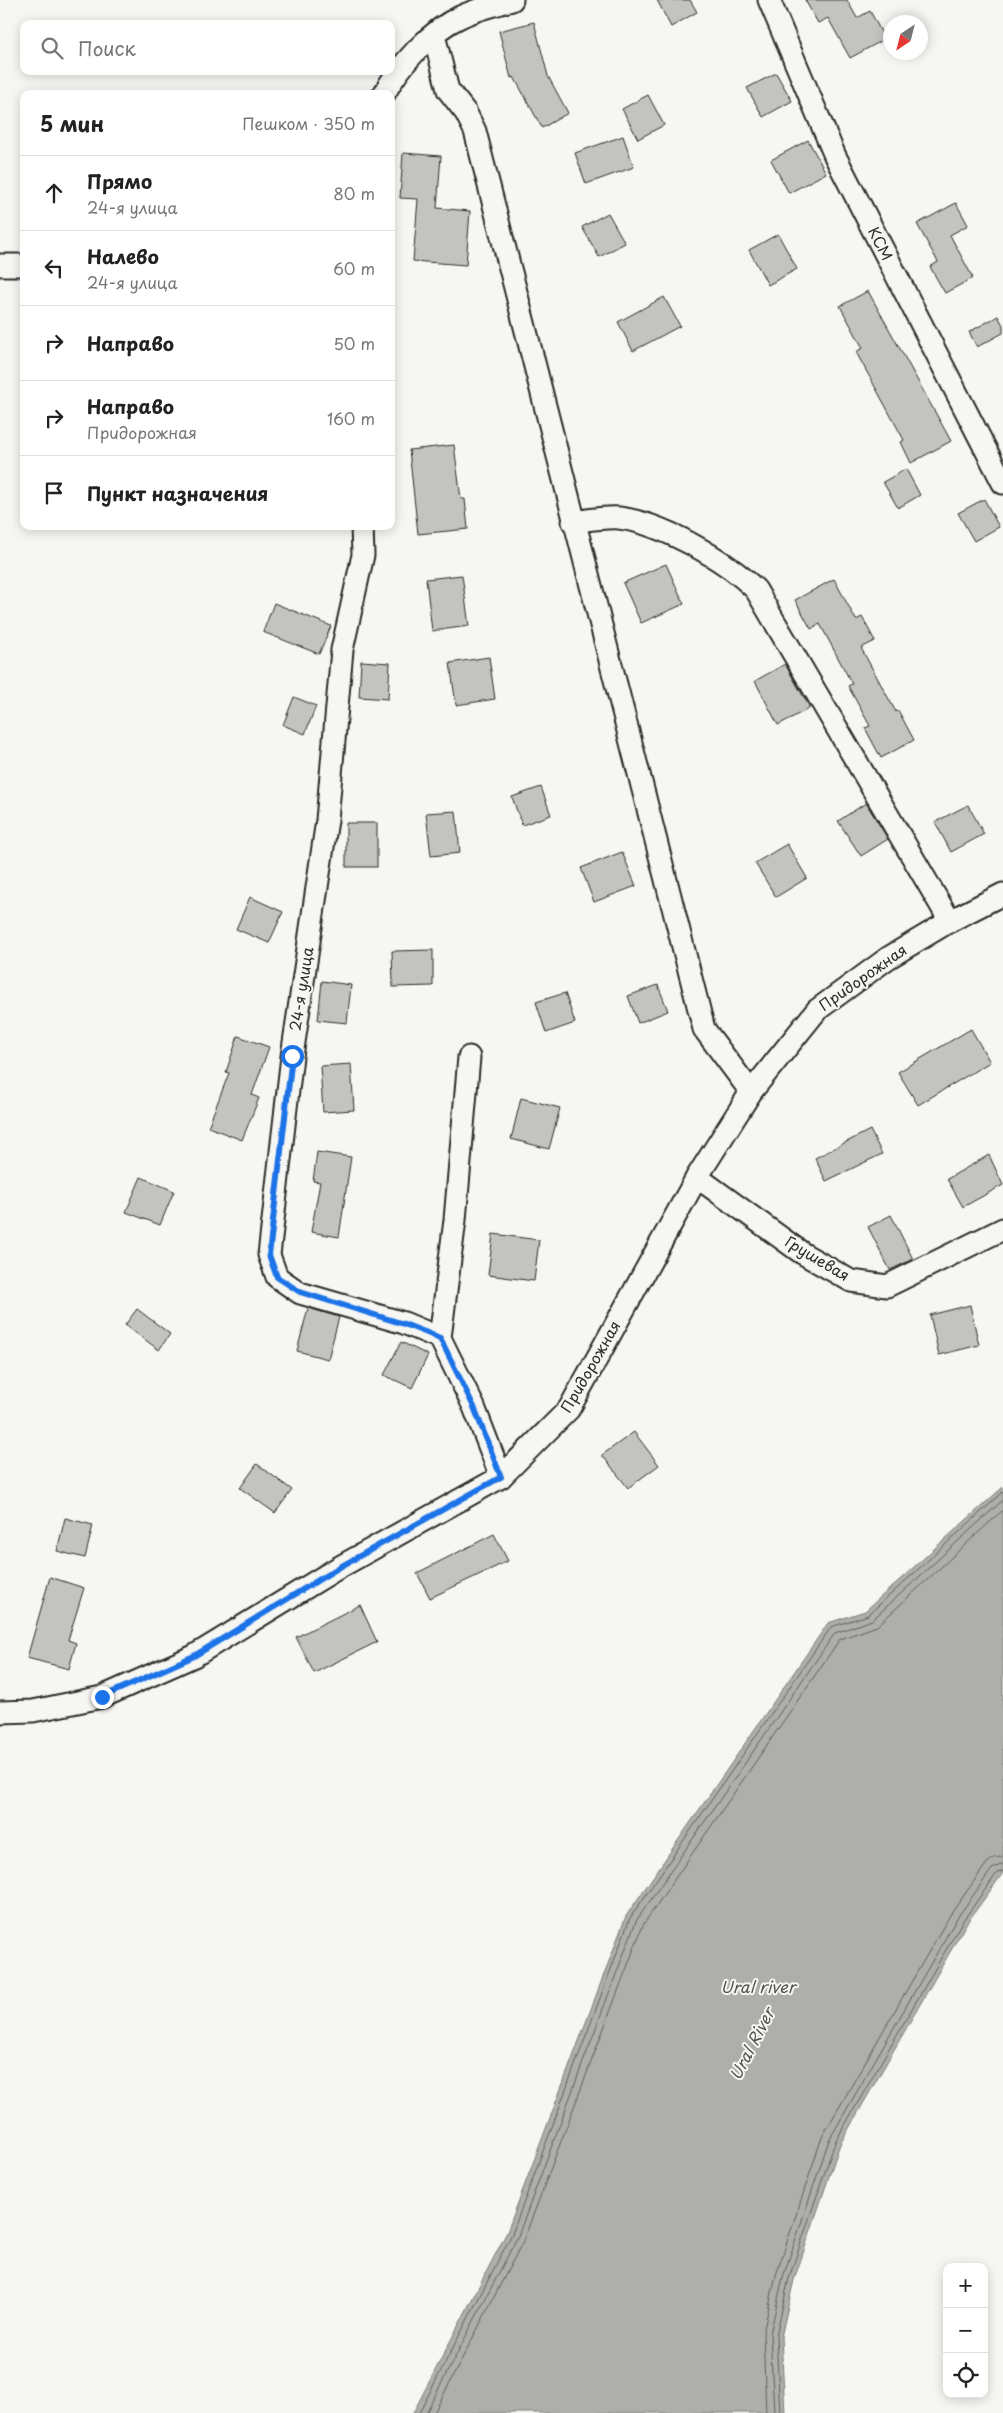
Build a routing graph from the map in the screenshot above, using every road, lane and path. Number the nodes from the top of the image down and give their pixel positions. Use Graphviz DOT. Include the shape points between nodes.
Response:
graph roads {
  1 [pos="512,0"];
  2 [pos="768,0"];
  3 [pos="434,35"];
  4 [pos="387,90"];
  5 [pos="0,265"];
  6 [pos="20,265"];
  7 [pos="1003,482"];
  8 [pos="573,522"];
  9 [pos="362,530"];
  10 [pos="1003,894"];
  11 [pos="950,921"];
  12 [pos="469,1057"];
  13 [pos="751,1092"];
  14 [pos="697,1177"];
  15 [pos="1003,1229"];
  16 [pos="440,1338"];
  17 [pos="501,1477"];
  18 [pos="0,1712"];
  1 -- 3 [label="street" via="459,17"];
  2 -- 7 [label="street, КСМ" via="835,156"];
  3 -- 4 [label="street" via="416,50"];
  3 -- 8 [label="street" via="448,90 475,131"];
  5 -- 6 [label="street"];
  8 -- 11 [label="street" via="619,518 673,534 744,578 756,590"];
  8 -- 13 [label="street" via="704,1030"];
  9 -- 16 [label="street, 24-я улица" via="363,555 342,650 327,820 292,1056 269,1255 277,1277 300,1292"];
  10 -- 11 [label="street, Придорожная"];
  11 -- 13 [label="street, Придорожная" via="888,958 817,1010"];
  12 -- 16 [label="street" via="455,1220"];
  13 -- 14 [label="street, Придорожная"];
  14 -- 15 [label="street, Грушевая" via="802,1253 851,1281 887,1286"];
  14 -- 17 [label="street, Придорожная" via="569,1409"];
  16 -- 17 [label="street" via="474,1407"];
  17 -- 18 [label="street, Придорожная" via="338,1568 194,1656 102,1697 33,1711"];
}
